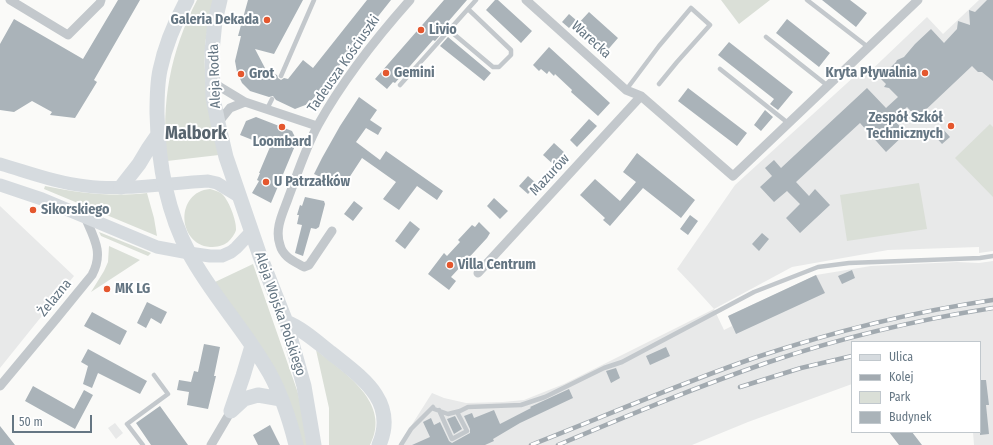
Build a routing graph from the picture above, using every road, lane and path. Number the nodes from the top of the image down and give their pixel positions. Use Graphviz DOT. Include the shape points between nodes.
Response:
graph roads {
  1 [pos="10,0"];
  2 [pos="101,0"];
  3 [pos="187,0"];
  4 [pos="220,0"];
  5 [pos="314,0"];
  6 [pos="410,0"];
  7 [pos="476,0"];
  8 [pos="526,0"];
  9 [pos="807,0"];
  10 [pos="918,0"];
  11 [pos="468,9"];
  12 [pos="449,30"];
  13 [pos="766,37"];
  14 [pos="868,47"];
  15 [pos="720,69"];
  16 [pos="281,76"];
  17 [pos="212,82"];
  18 [pos="659,84"];
  19 [pos="400,85"];
  20 [pos="828,86"];
  21 [pos="626,90"];
  22 [pos="641,96"];
  23 [pos="272,99"];
  24 [pos="245,102"];
  25 [pos="267,109"];
  26 [pos="788,123"];
  27 [pos="218,124"];
  28 [pos="317,126"];
  29 [pos="158,136"];
  30 [pos="0,164"];
  31 [pos="164,184"];
  32 [pos="0,185"];
  33 [pos="121,187"];
  34 [pos="240,197"];
  35 [pos="85,217"];
  36 [pos="252,231"];
  37 [pos="332,232"];
  38 [pos="189,253"];
  39 [pos="993,256"];
  40 [pos="478,273"];
  41 [pos="286,322"];
  42 [pos="252,346"];
  43 [pos="154,374"];
  44 [pos="0,386"];
  45 [pos="281,399"];
  46 [pos="439,410"];
  47 [pos="231,411"];
  48 [pos="458,412"];
  49 [pos="143,445"];
  50 [pos="211,445"];
  51 [pos="296,445"];
  52 [pos="314,445"];
  53 [pos="379,445"];
  54 [pos="401,445"];
  1 -- 2 [label="street" via="68,35"];
  3 -- 29 [label="main road" via="168,44 160,72 157,102"];
  4 -- 17 [label="main road, Aleja Rodła" via="212,51"];
  5 -- 16 [label="lane"];
  6 -- 28 [label="street, Tadeusza Kościuszki" via="370,49"];
  7 -- 11 [label="lane"];
  8 -- 21 [label="street, Warecka"];
  9 -- 14 [label="lane"];
  10 -- 14 [label="street"];
  11 -- 12 [label="lane"];
  11 -- 12 [label="lane" via="511,50 511,55 499,67 493,67"];
  12 -- 19 [label="lane"];
  13 -- 20 [label="lane"];
  14 -- 20 [label="street"];
  15 -- 26 [label="lane"];
  17 -- 24 [label="street, Tadeusza Kościuszki"];
  17 -- 27 [label="main road, Aleja Rodła"];
  18 -- 21 [label="lane" via="710,25 691,8"];
  20 -- 26 [label="street"];
  21 -- 22 [label="street, Warecka"];
  22 -- 26 [label="street, Warecka" via="733,176"];
  22 -- 40 [label="street, Mazurów"];
  23 -- 25 [label="lane"];
  24 -- 25 [label="street, Tadeusza Kościuszki"];
  24 -- 27 [label="street" via="230,108"];
  25 -- 28 [label="street, Tadeusza Kościuszki"];
  27 -- 34 [label="main road, Aleja Rodła"];
  28 -- 37 [label="street, Tadeusza Kościuszki" via="279,224 280,246 287,257 304,267 309,265"];
  29 -- 31 [label="main road"];
  29 -- 33 [label="main road"];
  30 -- 33 [label="main road" via="68,184"];
  31 -- 33 [label="main road"];
  31 -- 34 [label="main road" via="208,181"];
  31 -- 38 [label="main road, Aleja Wojska Polskiego"];
  32 -- 35 [label="main road"];
  34 -- 36 [label="main road, Aleja Rodła"];
  35 -- 38 [label="main road" via="157,247"];
  35 -- 44 [label="street, Żelazna" via="98,248 96,268"];
  36 -- 38 [label="main road" via="236,248 222,256"];
  36 -- 41 [label="main road, Aleja Wojska Polskiego"];
  38 -- 42 [label="main road, Aleja Wojska Polskiego"];
  39 -- 48 [label="lane" via="849,263 818,267 754,292 622,362 544,396 521,405 468,407"];
  41 -- 52 [label="main road, Aleja Wojska Polskiego" via="304,386"];
  41 -- 53 [label="main road" via="310,337 375,392 383,417"];
  42 -- 45 [label="main road, Aleja Wojska Polskiego" via="270,374"];
  42 -- 47 [label="main road"];
  43 -- 49 [label="lane" via="168,394 127,424"];
  45 -- 47 [label="main road" via="258,395 244,399"];
  45 -- 51 [label="main road, Aleja Wojska Polskiego"];
  46 -- 48 [label="lane" via="448,414"];
  46 -- 48 [label="lane" via="452,439 467,431"];
  46 -- 54 [label="lane" via="433,407 411,429"];
  47 -- 50 [label="street"];
}
